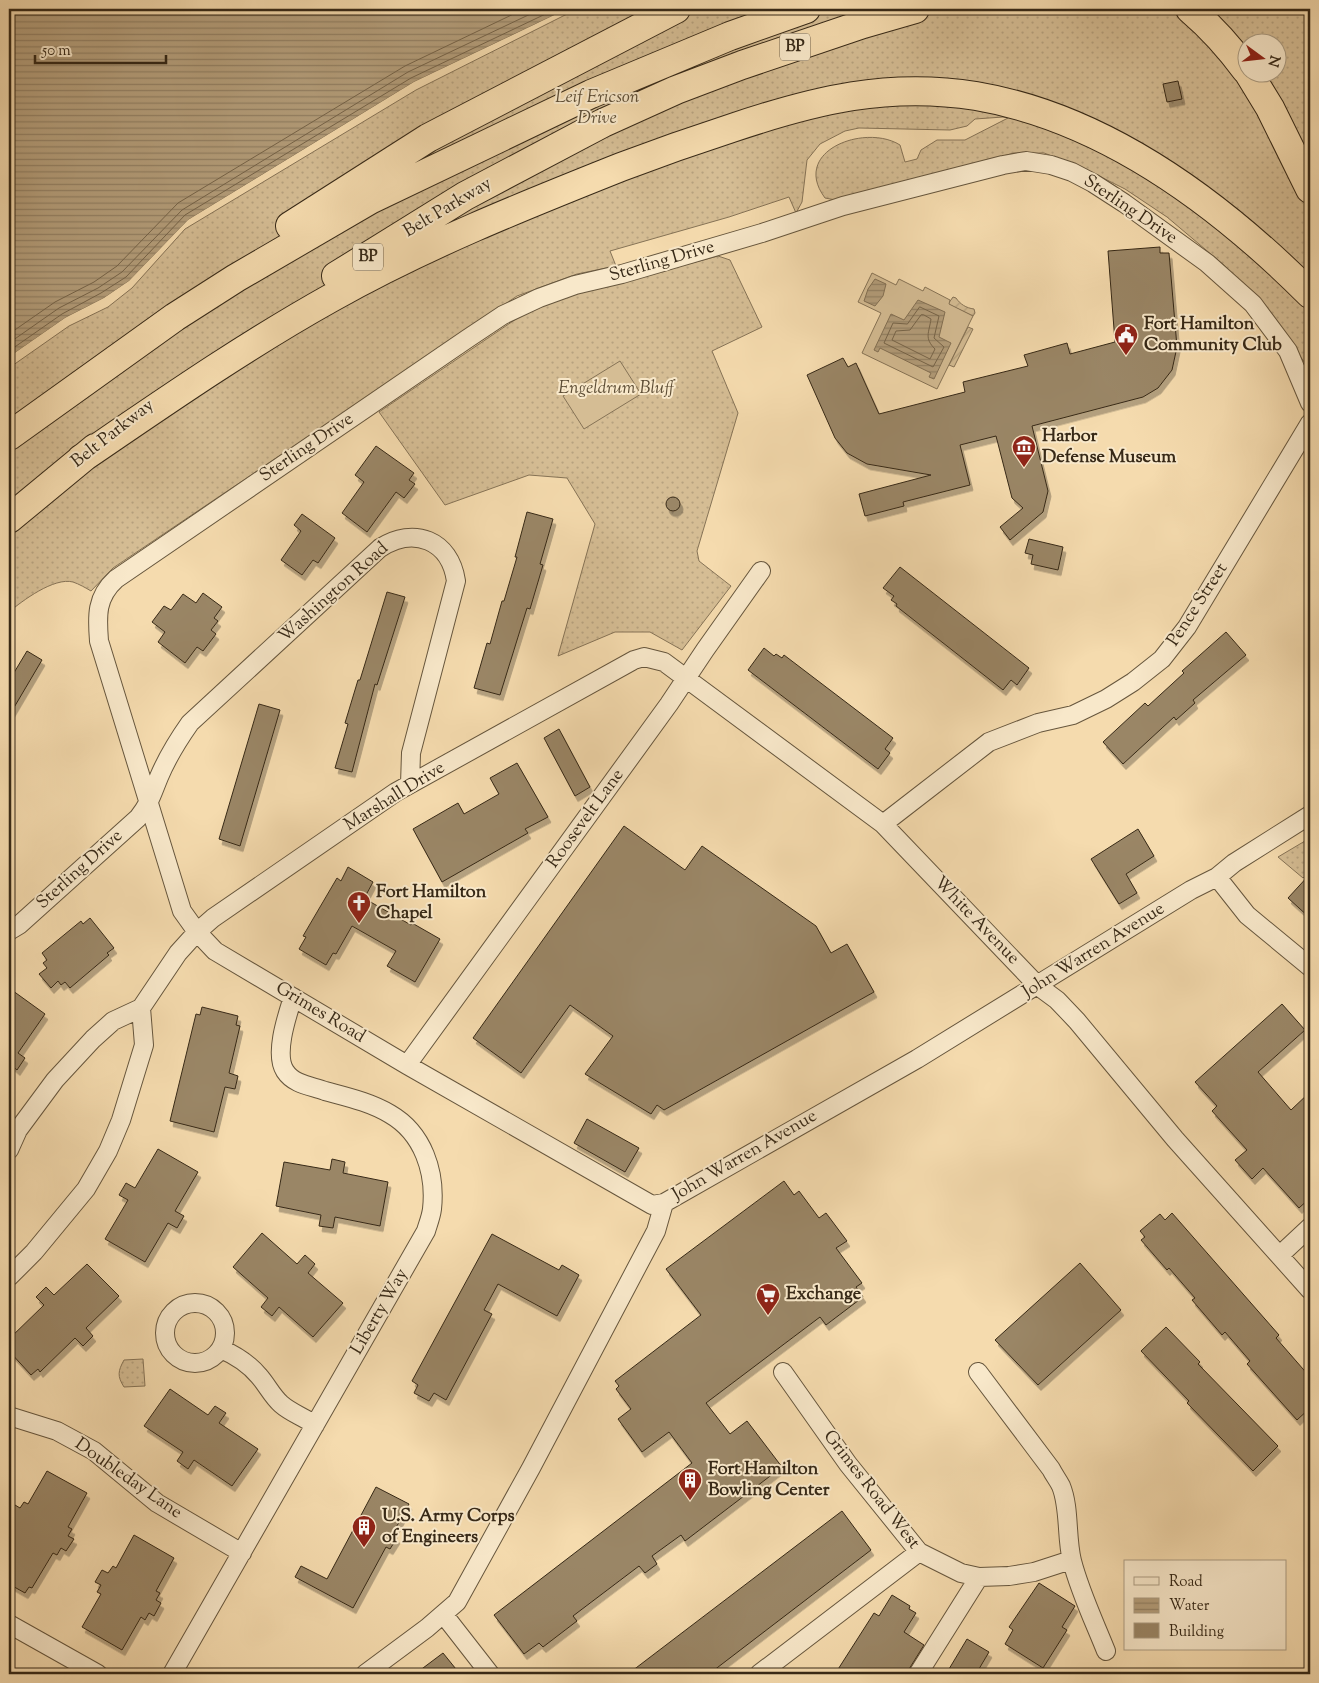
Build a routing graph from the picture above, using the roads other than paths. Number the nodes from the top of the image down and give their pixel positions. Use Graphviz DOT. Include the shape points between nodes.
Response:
graph roads {
  1 [pos="676,9"];
  2 [pos="806,9"];
  3 [pos="915,9"];
  4 [pos="1190,9"];
  5 [pos="1236,58"];
  6 [pos="1254,82"];
  7 [pos="1310,189"];
  8 [pos="1310,294"];
  9 [pos="1310,403"];
  10 [pos="1310,423"];
  11 [pos="9,432"];
  12 [pos="9,436"];
  13 [pos="81,459"];
  14 [pos="9,519"];
  15 [pos="761,571"];
  16 [pos="687,678"];
  17 [pos="116,700"];
  18 [pos="410,784"];
  19 [pos="149,805"];
  20 [pos="1310,816"];
  21 [pos="883,824"];
  22 [pos="1217,877"];
  23 [pos="9,931"];
  24 [pos="197,932"];
  25 [pos="1310,968"];
  26 [pos="1038,986"];
  27 [pos="293,997"];
  28 [pos="141,1008"];
  29 [pos="407,1065"];
  30 [pos="9,1150"];
  31 [pos="664,1203"];
  32 [pos="1310,1227"];
  33 [pos="1280,1255"];
  34 [pos="9,1277"];
  35 [pos="1310,1290"];
  36 [pos="221,1349"];
  37 [pos="783,1372"];
  38 [pos="978,1372"];
  39 [pos="9,1416"];
  40 [pos="315,1425"];
  41 [pos="919,1552"];
  42 [pos="242,1553"];
  43 [pos="1072,1560"];
  44 [pos="979,1577"];
  45 [pos="444,1615"];
  46 [pos="9,1624"];
  47 [pos="1106,1651"];
  48 [pos="98,1674"];
  49 [pos="172,1674"];
  50 [pos="365,1674"];
  51 [pos="490,1674"];
  52 [pos="759,1674"];
  53 [pos="918,1674"];
  1 -- 11 [label="highway" via="428,138 178,297 74,372"];
  2 -- 12 [label="highway, Belt Parkway / BP" via="730,36 591,94 370,200 175,317"];
  3 -- 13 [label="highway, Belt Parkway / BP" via="853,27 676,90 603,122 482,187 332,278 223,351"];
  4 -- 5 [label="highway"];
  6 -- 7 [label="highway"];
  8 -- 13 [label="highway" via="1231,222 1153,167 1081,128 985,98 940,92 848,96 796,107 666,149 534,202 386,269 248,346"];
  9 -- 17 [label="street, Sterling Drive" via="1288,352 1253,304 1200,258 1093,182 1072,172 1026,161 1003,165 843,206 734,242 575,285 503,315 107,586 97,620 99,641"];
  10 -- 21 [label="street, Pence Street" via="1188,627 1162,659 1106,700 1073,715 1038,723 989,742"];
  13 -- 14 [label="highway, Belt Parkway / BP"];
  15 -- 16 [label="street, Roosevelt Lane"];
  16 -- 18 [label="street, Marshall Drive" via="654,658 634,660"];
  16 -- 21 [label="street, White Avenue"];
  16 -- 29 [label="street, Roosevelt Lane"];
  17 -- 19 [label="street, Grimes Road"];
  18 -- 19 [label="street, Washington Road" via="411,753 456,581 449,558 441,549 418,537 391,541 380,548 190,723 174,746"];
  18 -- 24 [label="street, Marshall Drive"];
  19 -- 23 [label="street, Sterling Drive" via="126,830"];
  19 -- 24 [label="street, Grimes Road" via="182,912"];
  20 -- 22 [label="street, John Warren Avenue"];
  21 -- 26 [label="street, White Avenue"];
  22 -- 25 [label="street" via="1247,915"];
  22 -- 26 [label="street, John Warren Avenue"];
  24 -- 27 [label="street, Grimes Road" via="215,951"];
  24 -- 28 [label="street, Marshall Drive" via="178,953"];
  26 -- 31 [label="street, John Warren Avenue"];
  26 -- 33 [label="street, White Avenue" via="1077,1021 1175,1139"];
  27 -- 29 [label="street, Grimes Road"];
  27 -- 40 [label="street, Liberty Way" via="283,1033 281,1053 284,1070 295,1081 369,1104 405,1125 418,1140 428,1161 432,1189 432,1210 426,1231"];
  28 -- 30 [label="street" via="113,1020 80,1052 23,1123"];
  28 -- 34 [label="street" via="144,1046 108,1151 86,1189"];
  29 -- 31 [label="street, Grimes Road" via="652,1205"];
  31 -- 45 [label="street, John Warren Avenue" via="656,1231 531,1468 457,1602"];
  32 -- 33 [label="street"];
  33 -- 35 [label="street, White Avenue"];
  36 -- 40 [label="street" via="249,1366 282,1404"];
  37 -- 41 [label="street, Grimes Road West" via="848,1464"];
  38 -- 43 [label="street" via="1061,1486"];
  39 -- 42 [label="street, Doubleday Lane" via="57,1431 94,1452 157,1504"];
  40 -- 42 [label="street, Liberty Way"];
  41 -- 44 [label="street, Grimes Road West" via="961,1573"];
  41 -- 52 [label="street"];
  42 -- 49 [label="street, Liberty Way"];
  43 -- 44 [label="street, Grimes Road West" via="1034,1572"];
  43 -- 47 [label="street"];
  44 -- 53 [label="street"];
  45 -- 50 [label="street, John Warren Avenue"];
  45 -- 51 [label="street"];
  46 -- 48 [label="street"];
}
